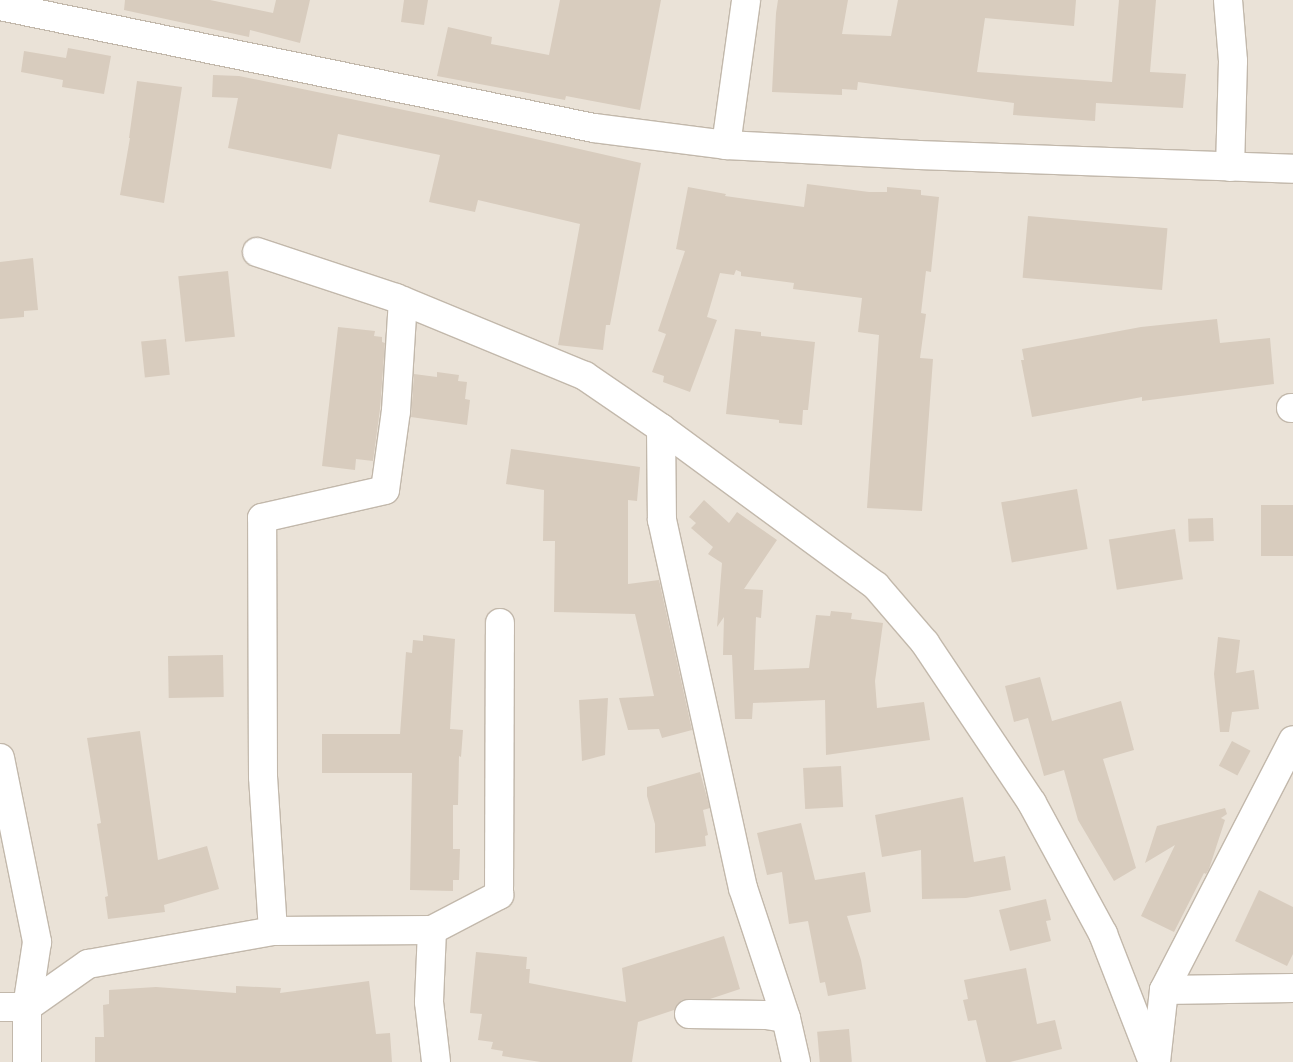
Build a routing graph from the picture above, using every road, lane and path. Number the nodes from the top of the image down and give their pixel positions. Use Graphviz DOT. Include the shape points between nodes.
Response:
graph roads {
  1 [pos="746,0"];
  2 [pos="1228,0"];
  3 [pos="0,6"];
  4 [pos="726,145"];
  5 [pos="1230,167"];
  6 [pos="1293,169"];
  7 [pos="257,252"];
  8 [pos="403,301"];
  9 [pos="662,428"];
  10 [pos="500,624"];
  11 [pos="1293,740"];
  12 [pos="0,758"];
  13 [pos="432,930"];
  14 [pos="273,931"];
  15 [pos="1293,988"];
  16 [pos="1164,990"];
  17 [pos="0,1007"];
  18 [pos="27,1008"];
  19 [pos="689,1014"];
  20 [pos="786,1018"];
  21 [pos="27,1062"];
  22 [pos="436,1062"];
  23 [pos="796,1062"];
  24 [pos="1155,1062"];
  1 -- 4 [label="street"];
  2 -- 5 [label="street" via="1233,62"];
  3 -- 4 [label="street" via="594,128"];
  4 -- 5 [label="street"];
  5 -- 6 [label="street"];
  7 -- 8 [label="street"];
  8 -- 9 [label="street" via="585,376"];
  8 -- 14 [label="street" via="396,411 385,490 262,518 263,777"];
  9 -- 20 [label="street" via="662,520 743,888"];
  9 -- 24 [label="street" via="876,586 925,643 1032,803 1103,934"];
  10 -- 13 [label="street" via="499,895"];
  11 -- 16 [label="street"];
  12 -- 18 [label="street" via="37,942"];
  13 -- 14 [label="street"];
  13 -- 22 [label="street" via="429,1002"];
  14 -- 18 [label="street" via="88,964"];
  15 -- 16 [label="street"];
  16 -- 24 [label="street"];
  17 -- 18 [label="street"];
  18 -- 21 [label="street"];
  19 -- 20 [label="street"];
  20 -- 23 [label="street"];
}
